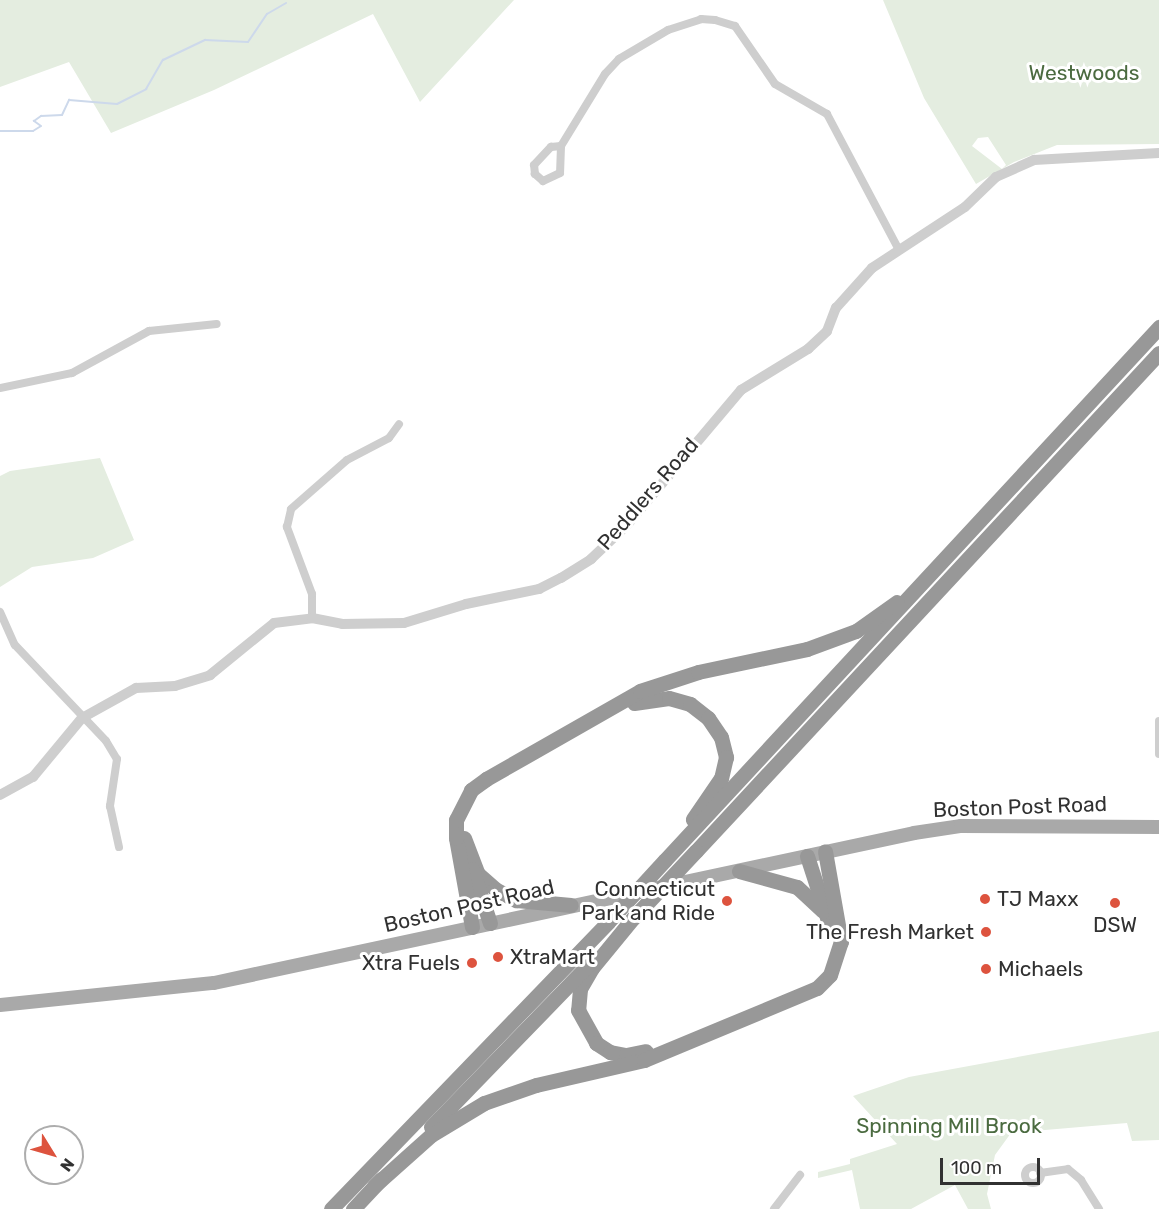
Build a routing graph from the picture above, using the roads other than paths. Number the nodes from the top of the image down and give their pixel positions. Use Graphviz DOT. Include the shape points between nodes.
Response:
graph roads {
  1 [pos="561,146"];
  2 [pos="1159,153"];
  3 [pos="898,248"];
  4 [pos="217,324"];
  5 [pos="1159,327"];
  6 [pos="1159,352"];
  7 [pos="0,388"];
  8 [pos="399,424"];
  9 [pos="924,582"];
  10 [pos="0,612"];
  11 [pos="312,618"];
  12 [pos="82,718"];
  13 [pos="1159,722"];
  14 [pos="1159,754"];
  15 [pos="0,795"];
  16 [pos="1159,827"];
  17 [pos="465,843"];
  18 [pos="119,847"];
  19 [pos="825,851"];
  20 [pos="807,856"];
  21 [pos="664,860"];
  22 [pos="739,871"];
  23 [pos="571,905"];
  24 [pos="633,918"];
  25 [pos="490,923"];
  26 [pos="831,925"];
  27 [pos="472,927"];
  28 [pos="0,1005"];
  29 [pos="1040,1173"];
  30 [pos="800,1175"];
  31 [pos="374,1186"];
  32 [pos="331,1209"];
  33 [pos="353,1209"];
  34 [pos="774,1209"];
  35 [pos="1099,1209"];
  1 -- 3 [label="street" via="605,74 619,59 668,30 701,19 735,26 775,84 827,114"];
  2 -- 3 [label="street, Peddlers Road" via="1034,160 996,177 965,207"];
  3 -- 11 [label="street, Peddlers Road" via="851,287 826,331 808,349 741,390 627,525 591,559 561,578 539,589 466,604 404,623 342,624"];
  4 -- 7 [label="street" via="149,331 72,373"];
  5 -- 9 [label="highway"];
  6 -- 24 [label="highway, bridge"];
  8 -- 11 [label="street" via="389,438 347,460 291,509 286,527 312,594"];
  9 -- 21 [label="highway"];
  9 -- 27 [label="highway" via="856,631 807,649 698,672 640,691 479,785 461,805 456,820"];
  10 -- 12 [label="street" via="15,645"];
  11 -- 12 [label="street, Peddlers Road" via="274,623 218,669 194,682 136,688"];
  12 -- 15 [label="street, Peddlers Road" via="33,777"];
  12 -- 18 [label="street" via="106,741 117,759 110,806"];
  13 -- 14 [label="street"];
  16 -- 19 [label="main road, Boston Post Road" via="961,826"];
  17 -- 21 [label="highway" via="467,809 490,785 634,703 669,698 690,704 708,718 721,737 726,757 721,778"];
  17 -- 23 [label="highway" via="478,874 495,889 516,900"];
  17 -- 25 [label="highway"];
  19 -- 20 [label="main road, Boston Post Road"];
  19 -- 31 [label="highway" via="841,942 839,959 817,988 644,1060 589,1076 536,1084 484,1103 431,1135"];
  20 -- 22 [label="main road, Boston Post Road"];
  20 -- 26 [label="highway"];
  21 -- 32 [label="highway, bridge"];
  22 -- 23 [label="main road, Boston Post Road"];
  22 -- 26 [label="highway" via="797,887 818,904"];
  23 -- 25 [label="main road, Boston Post Road"];
  24 -- 26 [label="highway" via="592,968 580,990 578,1010 596,1043 610,1052 626,1055 647,1051 800,991 816,981 828,965 833,947"];
  24 -- 31 [label="highway"];
  25 -- 27 [label="main road, Boston Post Road"];
  27 -- 28 [label="main road, Boston Post Road" via="211,983"];
  29 -- 35 [label="street" via="1068,1169 1081,1180"];
  30 -- 34 [label="street"];
  31 -- 33 [label="highway"];
}
